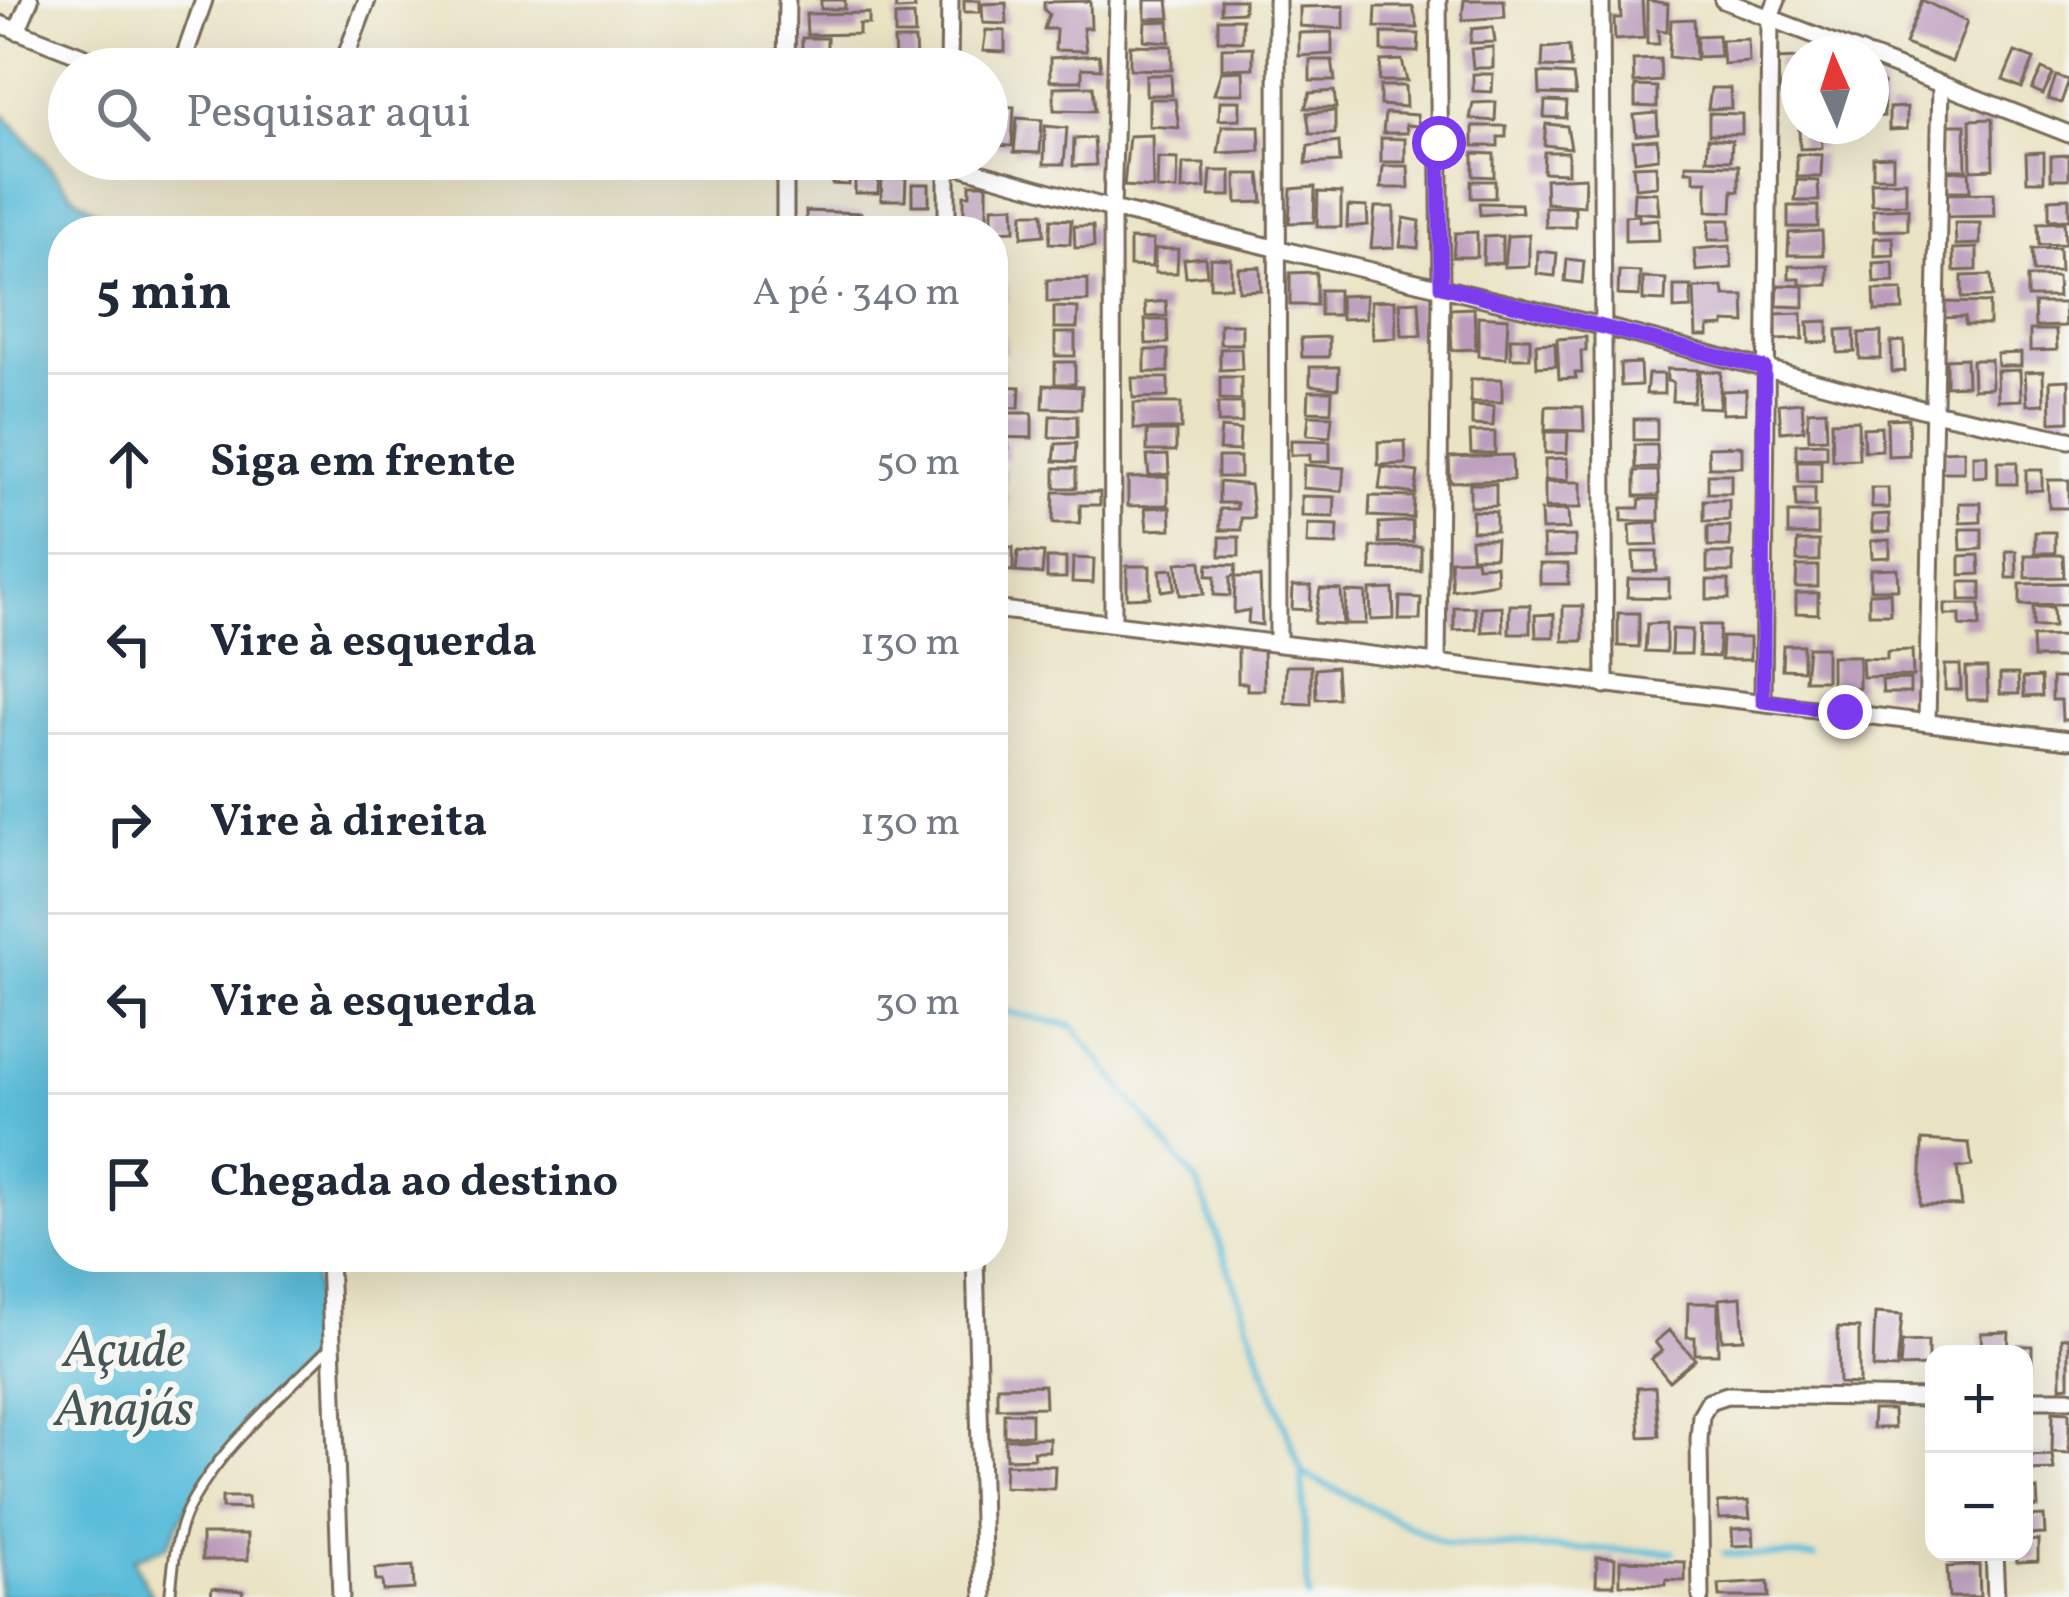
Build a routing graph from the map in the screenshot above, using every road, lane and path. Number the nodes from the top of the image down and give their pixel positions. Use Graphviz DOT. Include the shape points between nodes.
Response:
graph roads {
  1 [pos="30,0"];
  2 [pos="204,0"];
  3 [pos="367,0"];
  4 [pos="787,0"];
  5 [pos="950,0"];
  6 [pos="1118,0"];
  7 [pos="1277,0"];
  8 [pos="1438,0"];
  9 [pos="1601,0"];
  10 [pos="1723,0"];
  11 [pos="1777,0"];
  12 [pos="1770,17"];
  13 [pos="8,27"];
  14 [pos="1819,36"];
  15 [pos="62,48"];
  16 [pos="187,48"];
  17 [pos="348,48"];
  18 [pos="786,48"];
  19 [pos="949,48"];
  20 [pos="1889,63"];
  21 [pos="1941,84"];
  22 [pos="2069,134"];
  23 [pos="1008,179"];
  24 [pos="785,180"];
  25 [pos="943,180"];
  26 [pos="1112,209"];
  27 [pos="785,216"];
  28 [pos="946,216"];
  29 [pos="1280,250"];
  30 [pos="1441,286"];
  31 [pos="1601,326"];
  32 [pos="1764,368"];
  33 [pos="1933,412"];
  34 [pos="2069,440"];
  35 [pos="1008,611"];
  36 [pos="1113,623"];
  37 [pos="1278,642"];
  38 [pos="1437,664"];
  39 [pos="1605,685"];
  40 [pos="1763,701"];
  41 [pos="1927,722"];
  42 [pos="2069,740"];
  43 [pos="330,1272"];
  44 [pos="975,1272"];
  45 [pos="332,1345"];
  46 [pos="1925,1398"];
  47 [pos="2033,1399"];
  48 [pos="2069,1399"];
  49 [pos="1994,1561"];
  50 [pos="170,1597"];
  51 [pos="341,1597"];
  52 [pos="984,1597"];
  53 [pos="1701,1597"];
  54 [pos="1996,1597"];
  1 -- 13 [label="street"];
  2 -- 16 [label="street"];
  3 -- 17 [label="street"];
  4 -- 18 [label="street"];
  5 -- 19 [label="street"];
  6 -- 26 [label="street"];
  7 -- 29 [label="street"];
  8 -- 30 [label="street"];
  9 -- 31 [label="street"];
  10 -- 12 [label="street"];
  11 -- 12 [label="street"];
  12 -- 14 [label="street"];
  12 -- 32 [label="street"];
  13 -- 15 [label="street"];
  20 -- 21 [label="street"];
  21 -- 22 [label="street"];
  21 -- 33 [label="street"];
  23 -- 26 [label="street"];
  24 -- 27 [label="street"];
  25 -- 28 [label="street"];
  26 -- 29 [label="street"];
  26 -- 36 [label="street"];
  29 -- 30 [label="street"];
  29 -- 37 [label="street"];
  30 -- 31 [label="street"];
  30 -- 38 [label="street"];
  31 -- 32 [label="street"];
  31 -- 39 [label="street"];
  32 -- 33 [label="street"];
  32 -- 40 [label="street"];
  33 -- 34 [label="street"];
  33 -- 41 [label="street"];
  35 -- 36 [label="street"];
  36 -- 37 [label="street"];
  37 -- 38 [label="street"];
  38 -- 39 [label="street"];
  39 -- 40 [label="street"];
  40 -- 41 [label="street"];
  41 -- 42 [label="street"];
  43 -- 45 [label="street"];
  44 -- 52 [label="street"];
  45 -- 50 [label="lane" via="202,1487 184,1516"];
  45 -- 51 [label="street"];
  46 -- 53 [label="street" via="1709,1401 1700,1415"];
  47 -- 48 [label="street"];
  49 -- 54 [label="street"];
}
